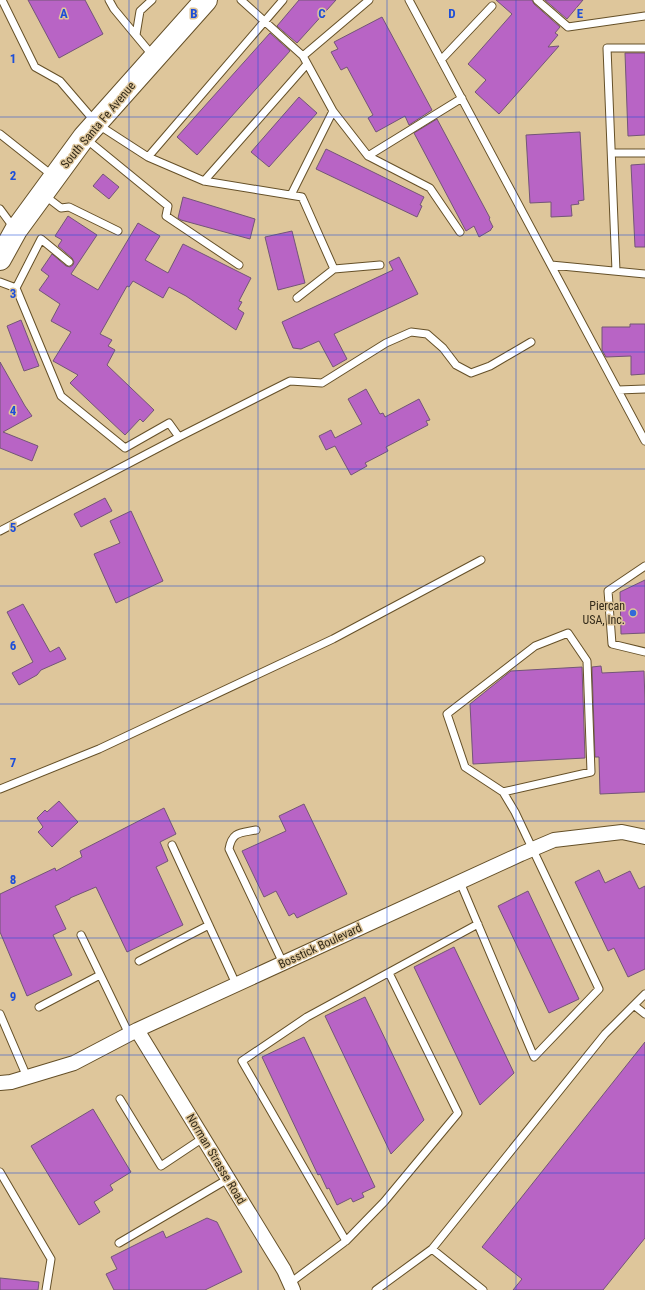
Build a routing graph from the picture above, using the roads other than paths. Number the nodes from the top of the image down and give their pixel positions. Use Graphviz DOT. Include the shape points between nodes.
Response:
graph roads {
  1 [pos="2,0"];
  2 [pos="109,0"];
  3 [pos="152,0"];
  4 [pos="206,0"];
  5 [pos="241,0"];
  6 [pos="284,0"];
  7 [pos="369,0"];
  8 [pos="409,0"];
  9 [pos="537,0"];
  10 [pos="492,6"];
  11 [pos="645,16"];
  12 [pos="265,21"];
  13 [pos="136,35"];
  14 [pos="645,48"];
  15 [pos="303,56"];
  16 [pos="155,58"];
  17 [pos="441,60"];
  18 [pos="307,64"];
  19 [pos="462,98"];
  20 [pos="333,111"];
  21 [pos="91,130"];
  22 [pos="0,134"];
  23 [pos="612,153"];
  24 [pos="645,153"];
  25 [pos="368,156"];
  26 [pos="148,157"];
  27 [pos="204,181"];
  28 [pos="49,185"];
  29 [pos="291,195"];
  30 [pos="0,209"];
  31 [pos="16,230"];
  32 [pos="118,231"];
  33 [pos="460,232"];
  34 [pos="0,259"];
  35 [pos="69,262"];
  36 [pos="239,265"];
  37 [pos="380,265"];
  38 [pos="551,265"];
  39 [pos="334,269"];
  40 [pos="616,272"];
  41 [pos="645,274"];
  42 [pos="0,282"];
  43 [pos="16,288"];
  44 [pos="298,298"];
  45 [pos="530,342"];
  46 [pos="645,389"];
  47 [pos="618,390"];
  48 [pos="179,437"];
  49 [pos="645,441"];
  50 [pos="0,531"];
  51 [pos="481,560"];
  52 [pos="645,566"];
  53 [pos="645,652"];
  54 [pos="0,789"];
  55 [pos="503,792"];
  56 [pos="256,830"];
  57 [pos="645,837"];
  58 [pos="172,845"];
  59 [pos="532,849"];
  60 [pos="460,882"];
  61 [pos="478,924"];
  62 [pos="209,925"];
  63 [pos="81,935"];
  64 [pos="140,961"];
  65 [pos="283,963"];
  66 [pos="389,973"];
  67 [pos="100,975"];
  68 [pos="236,984"];
  69 [pos="645,994"];
  70 [pos="635,1006"];
  71 [pos="39,1008"];
  72 [pos="0,1014"];
  73 [pos="645,1014"];
  74 [pos="133,1032"];
  75 [pos="27,1077"];
  76 [pos="0,1083"];
  77 [pos="120,1100"];
  78 [pos="203,1138"];
  79 [pos="0,1172"];
  80 [pos="228,1179"];
  81 [pos="3,1183"];
  82 [pos="346,1241"];
  83 [pos="119,1243"];
  84 [pos="432,1249"];
  85 [pos="291,1286"];
  86 [pos="46,1290"];
  87 [pos="376,1290"];
  88 [pos="483,1290"];
  1 -- 21 [label="lane" via="35,67 60,81"];
  2 -- 13 [label="lane"];
  3 -- 13 [label="lane" via="140,11"];
  4 -- 16 [label="main road, South Santa Fe Avenue"];
  5 -- 12 [label="lane"];
  6 -- 12 [label="lane"];
  7 -- 15 [label="lane"];
  8 -- 17 [label="lane"];
  9 -- 11 [label="lane" via="568,27"];
  10 -- 17 [label="lane"];
  12 -- 15 [label="lane"];
  12 -- 26 [label="lane"];
  13 -- 16 [label="lane"];
  14 -- 23 [label="lane" via="607,48"];
  15 -- 18 [label="lane"];
  16 -- 21 [label="main road, South Santa Fe Avenue"];
  17 -- 19 [label="lane"];
  18 -- 20 [label="lane"];
  18 -- 27 [label="lane"];
  19 -- 25 [label="lane"];
  19 -- 38 [label="lane"];
  20 -- 25 [label="lane"];
  20 -- 29 [label="lane"];
  21 -- 26 [label="lane"];
  21 -- 28 [label="main road, South Santa Fe Avenue"];
  21 -- 36 [label="lane" via="168,206 166,216"];
  22 -- 28 [label="lane"];
  23 -- 24 [label="lane"];
  23 -- 40 [label="lane"];
  25 -- 33 [label="lane" via="430,188"];
  26 -- 27 [label="lane"];
  27 -- 29 [label="lane"];
  28 -- 31 [label="main road, South Santa Fe Avenue"];
  28 -- 32 [label="lane" via="61,208 69,206"];
  29 -- 39 [label="lane" via="302,197"];
  30 -- 31 [label="lane"];
  31 -- 34 [label="main road, South Santa Fe Avenue"];
  35 -- 43 [label="lane" via="41,239"];
  37 -- 39 [label="lane"];
  38 -- 40 [label="lane"];
  38 -- 47 [label="lane"];
  39 -- 44 [label="lane"];
  40 -- 41 [label="lane"];
  42 -- 43 [label="lane"];
  43 -- 48 [label="lane" via="61,396 125,448 169,423"];
  45 -- 48 [label="lane" via="490,366 471,373 456,365 443,348 426,334 411,332 386,343 322,382 290,381"];
  46 -- 47 [label="lane"];
  47 -- 49 [label="lane"];
  48 -- 50 [label="lane"];
  51 -- 54 [label="lane" via="332,639 99,749"];
  52 -- 53 [label="lane" via="608,591 612,644"];
  55 -- 55 [label="lane" via="591,772 587,661 568,633 535,646 447,714 465,767"];
  55 -- 59 [label="lane"];
  56 -- 65 [label="lane" via="236,834 230,840 229,849"];
  57 -- 59 [label="street, Bosstick Boulevard" via="622,832 554,840"];
  58 -- 62 [label="lane"];
  59 -- 60 [label="street, Bosstick Boulevard"];
  59 -- 61 [label="lane" via="599,989 534,1057"];
  60 -- 61 [label="lane"];
  60 -- 65 [label="street, Bosstick Boulevard"];
  61 -- 66 [label="lane"];
  62 -- 64 [label="lane"];
  62 -- 68 [label="lane"];
  63 -- 67 [label="lane"];
  65 -- 68 [label="street, Bosstick Boulevard"];
  66 -- 82 [label="lane" via="458,1114 384,1202"];
  66 -- 82 [label="lane" via="307,1018 242,1061"];
  67 -- 71 [label="lane"];
  67 -- 74 [label="lane"];
  68 -- 74 [label="street, Bosstick Boulevard"];
  69 -- 70 [label="lane"];
  70 -- 73 [label="lane"];
  70 -- 84 [label="lane" via="605,1034"];
  72 -- 75 [label="lane"];
  74 -- 75 [label="street, Bosstick Boulevard" via="74,1062"];
  74 -- 78 [label="street, Norman Strasse Road"];
  75 -- 76 [label="street, Bosstick Boulevard"];
  77 -- 78 [label="lane" via="161,1166"];
  78 -- 80 [label="street, Norman Strasse Road"];
  79 -- 81 [label="lane"];
  80 -- 83 [label="lane"];
  80 -- 85 [label="street, Norman Strasse Road" via="284,1270"];
  81 -- 86 [label="lane" via="51,1259"];
  82 -- 85 [label="lane"];
  84 -- 87 [label="lane"];
  84 -- 88 [label="lane"];
}
